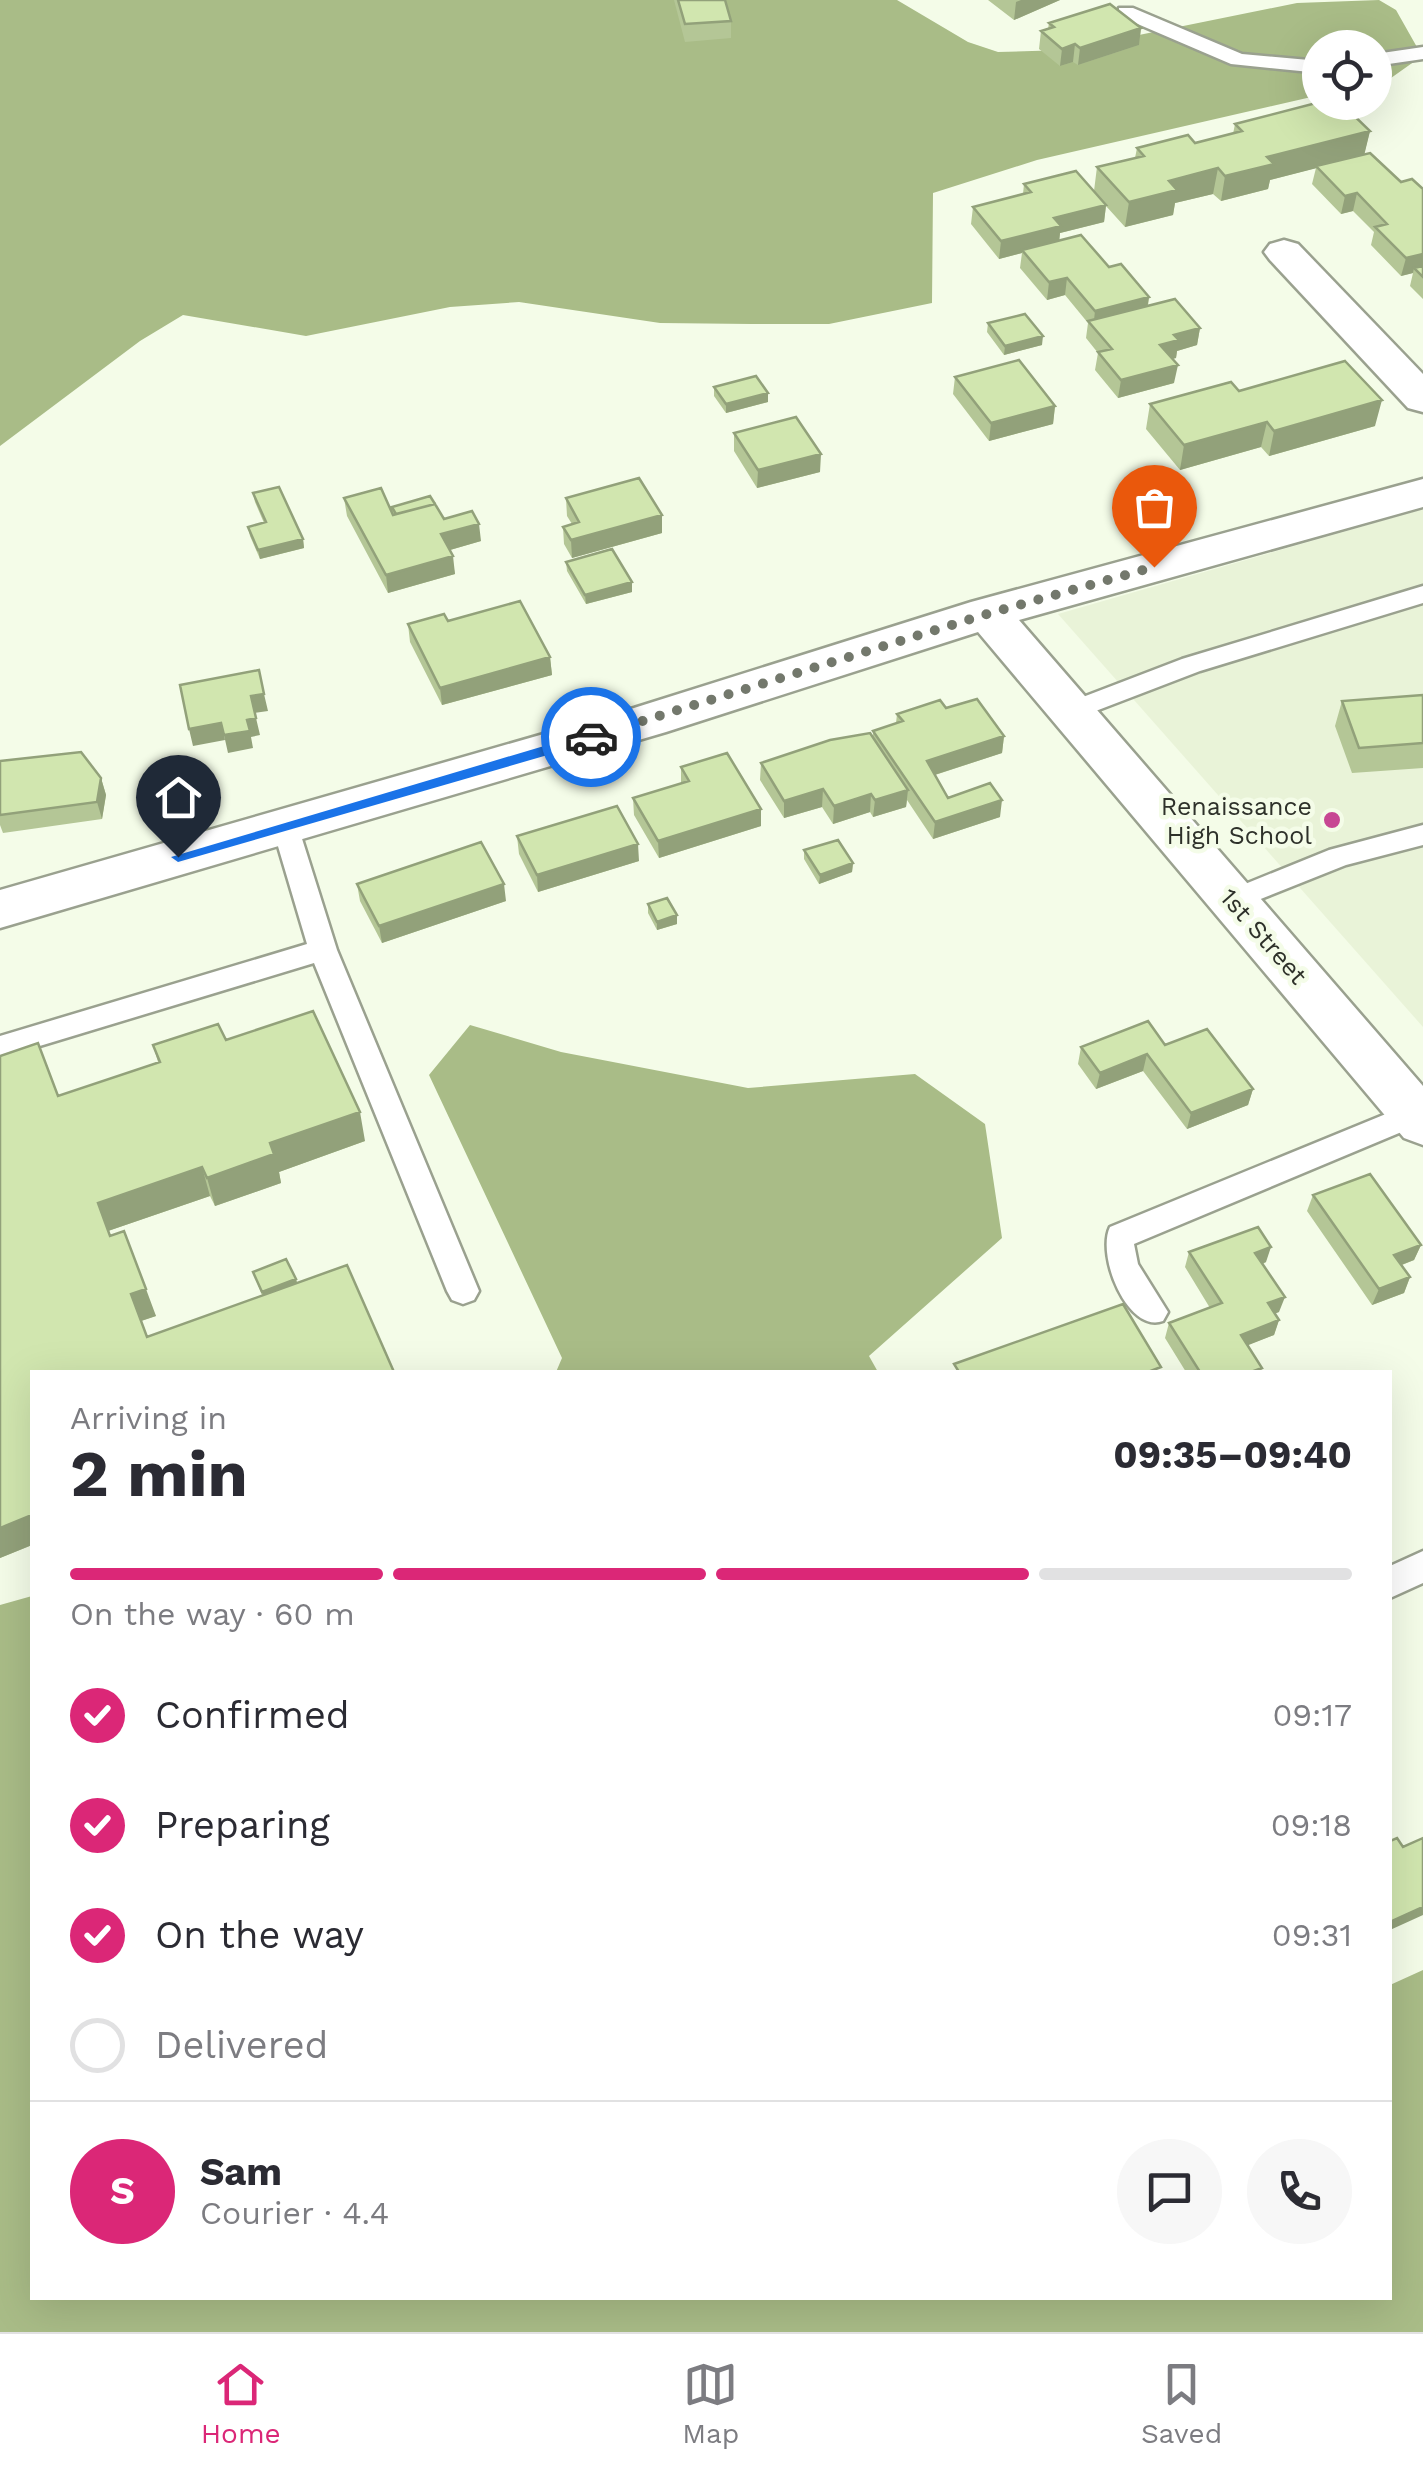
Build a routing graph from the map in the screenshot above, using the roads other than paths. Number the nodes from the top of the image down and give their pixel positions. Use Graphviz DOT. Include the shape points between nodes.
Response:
graph roads {
  1 [pos="1126,12"];
  2 [pos="1423,53"];
  3 [pos="1392,58"];
  4 [pos="1302,65"];
  5 [pos="1284,252"];
  6 [pos="1423,399"];
  7 [pos="1423,493"];
  8 [pos="1423,594"];
  9 [pos="987,614"];
  10 [pos="1071,711"];
  11 [pos="285,826"];
  12 [pos="1423,835"];
  13 [pos="1233,900"];
  14 [pos="0,908"];
  15 [pos="324,950"];
  16 [pos="0,1047"];
  17 [pos="1419,1118"];
  18 [pos="463,1291"];
  19 [pos="1152,1312"];
  20 [pos="1423,1566"];
  21 [pos="1392,1581"];
  1 -- 4 [label="lane" via="1238,60"];
  2 -- 3 [label="lane"];
  5 -- 6 [label="main road"];
  7 -- 9 [label="main road"];
  8 -- 10 [label="lane" via="1190,665"];
  9 -- 10 [label="main road, 1st Street"];
  9 -- 11 [label="main road"];
  10 -- 13 [label="main road, 1st Street"];
  11 -- 14 [label="main road"];
  11 -- 15 [label="lane"];
  12 -- 13 [label="lane" via="1338,857"];
  13 -- 17 [label="main road, 1st Street"];
  15 -- 16 [label="lane"];
  15 -- 18 [label="lane"];
  17 -- 19 [label="lane" via="1122,1236 1120,1259"];
  20 -- 21 [label="lane"];
}
